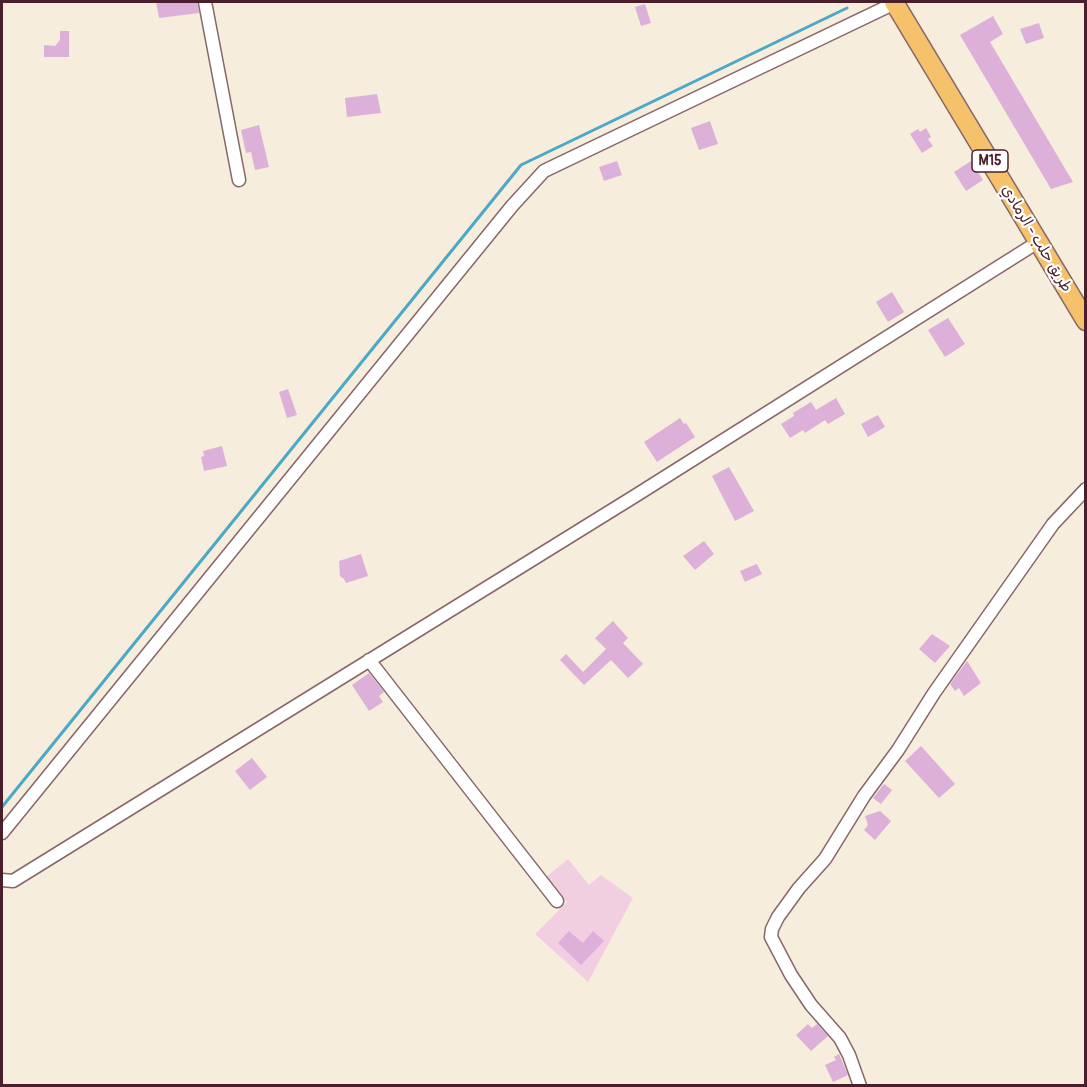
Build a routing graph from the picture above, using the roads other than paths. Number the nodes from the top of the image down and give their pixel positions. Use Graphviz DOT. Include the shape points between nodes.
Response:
graph roads {
  1 [pos="205,2"];
  2 [pos="895,2"];
  3 [pos="239,180"];
  4 [pos="1038,242"];
  5 [pos="1086,321"];
  6 [pos="1086,489"];
  7 [pos="369,660"];
  8 [pos="2,833"];
  9 [pos="2,880"];
  10 [pos="557,901"];
  11 [pos="860,1086"];
  1 -- 3 [label="street"];
  2 -- 4 [label="highway, طريق حلب - الرمادي / M15"];
  2 -- 8 [label="street" via="544,171"];
  4 -- 5 [label="highway, طريق حلب - الرمادي / M15"];
  4 -- 7 [label="street"];
  6 -- 11 [label="street" via="1047,532 864,796 825,859 799,888 772,929 771,937 791,975 840,1038"];
  7 -- 9 [label="street" via="13,881"];
  7 -- 10 [label="street"];
}
